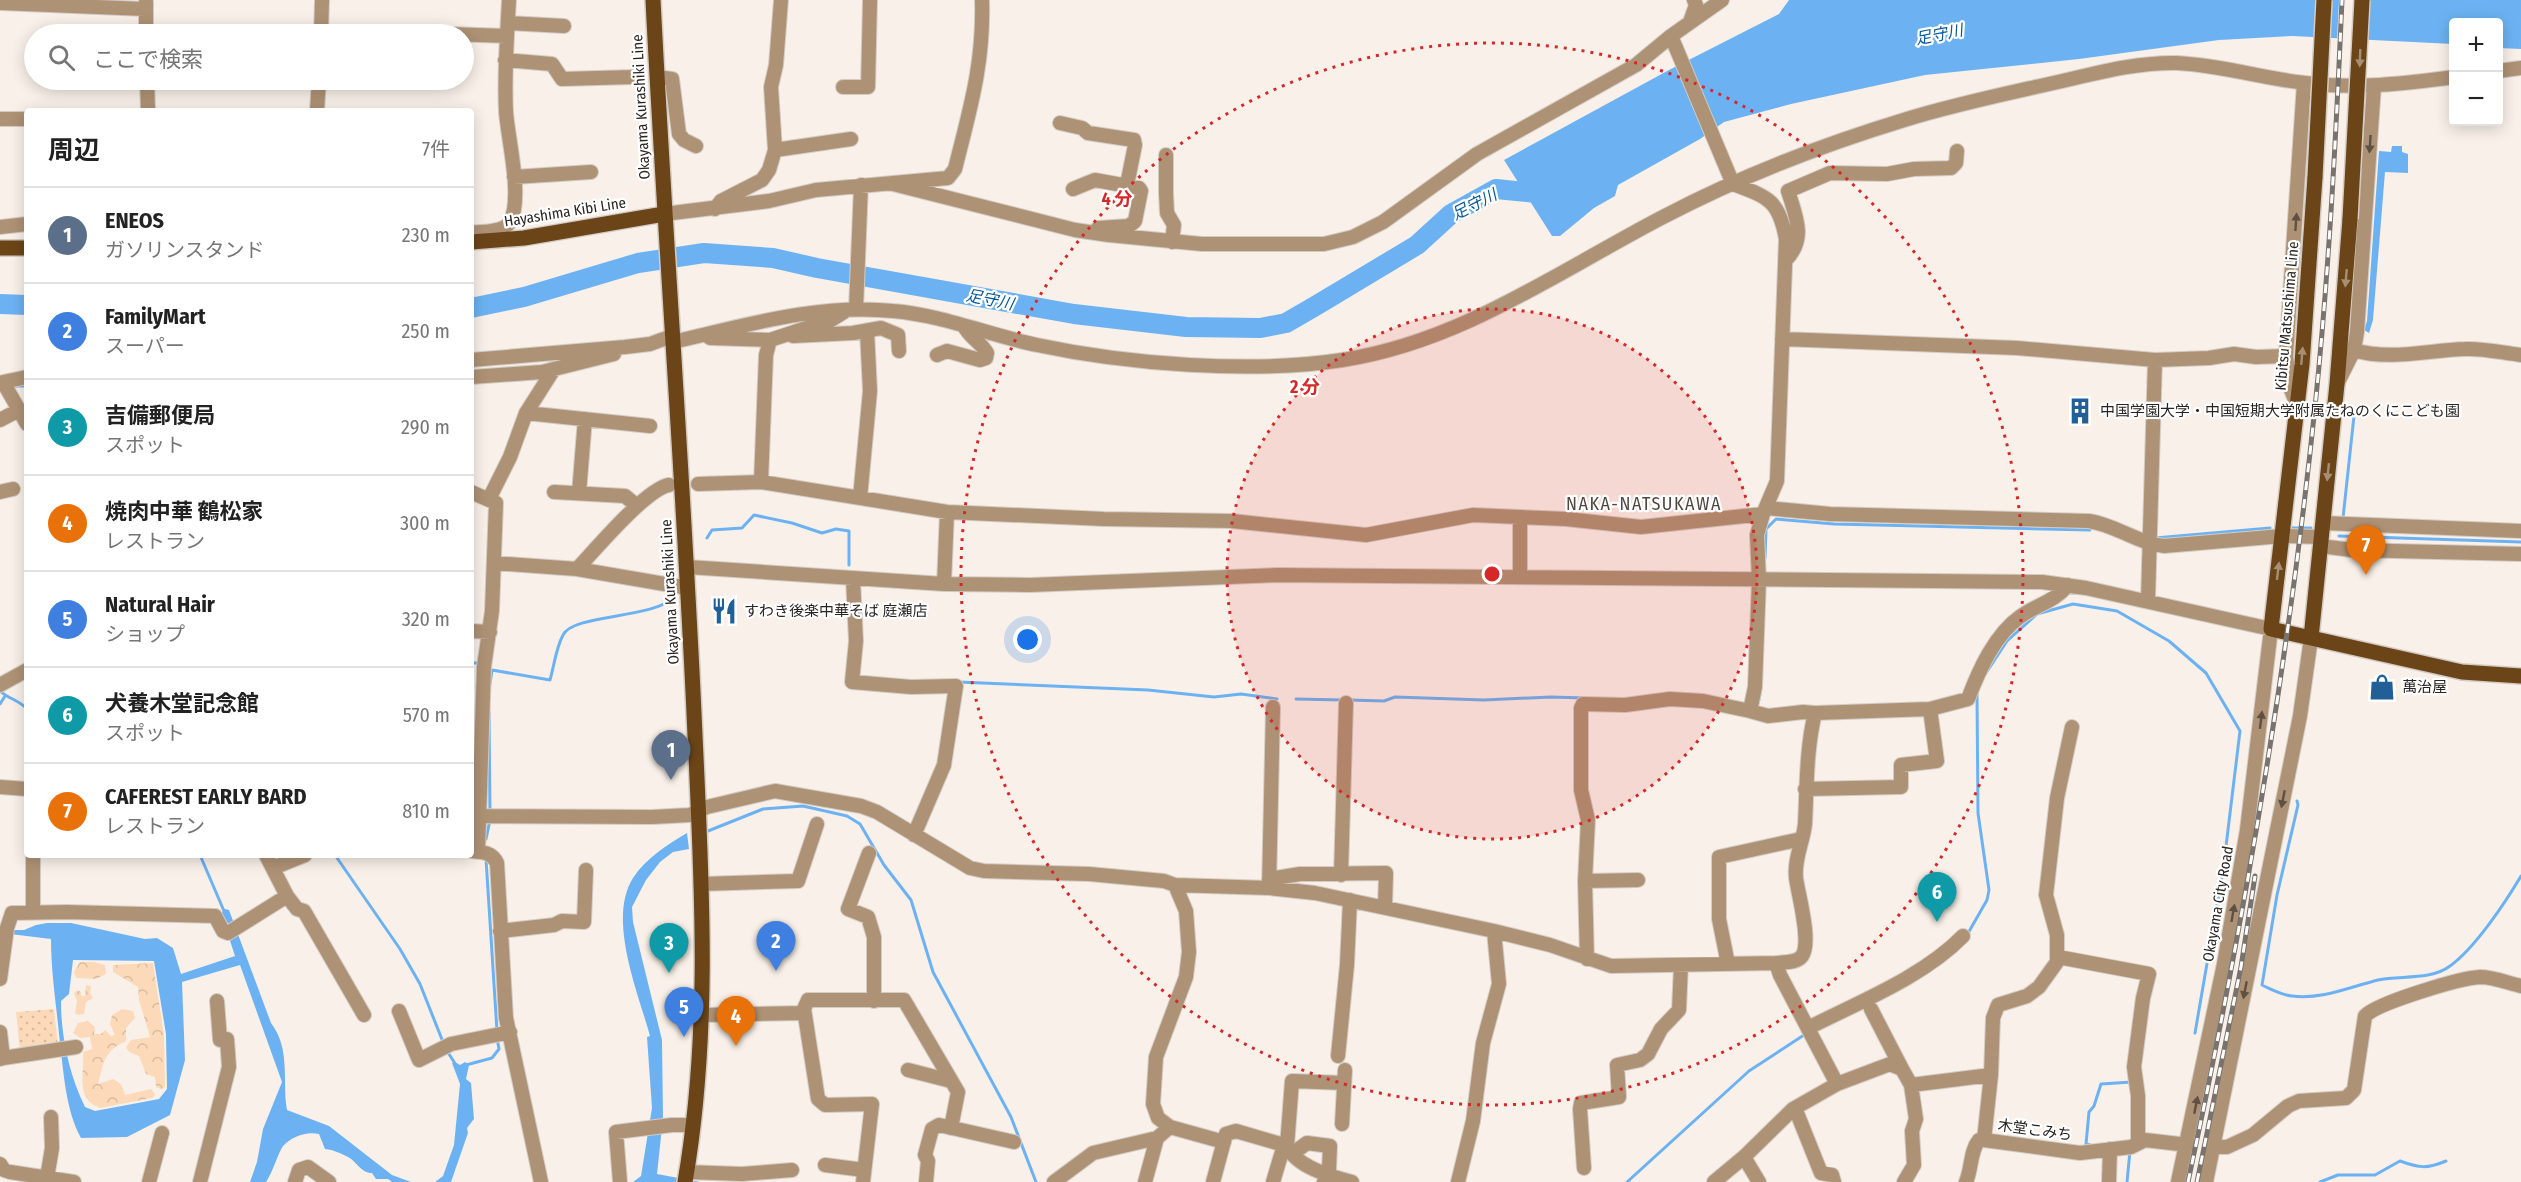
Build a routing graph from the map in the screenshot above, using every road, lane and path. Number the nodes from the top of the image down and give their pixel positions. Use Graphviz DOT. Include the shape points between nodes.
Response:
graph roads {
  1 [pos="322,0"];
  2 [pos="509,0"];
  3 [pos="653,0"];
  4 [pos="781,0"];
  5 [pos="870,0"];
  6 [pos="982,0"];
  7 [pos="1722,0"];
  8 [pos="2324,0"];
  9 [pos="2362,0"];
  10 [pos="1697,2"];
  11 [pos="0,3"];
  12 [pos="146,4"];
  13 [pos="1690,22"];
  14 [pos="146,24"];
  15 [pos="321,24"];
  16 [pos="564,26"];
  17 [pos="507,30"];
  18 [pos="474,31"];
  19 [pos="1673,39"];
  20 [pos="505,60"];
  21 [pos="2521,68"];
  22 [pos="2503,70"];
  23 [pos="634,77"];
  24 [pos="657,77"];
  25 [pos="2449,78"];
  26 [pos="2304,83"];
  27 [pos="2374,86"];
  28 [pos="843,87"];
  29 [pos="147,90"];
  30 [pos="318,90"];
  31 [pos="148,108"];
  32 [pos="317,108"];
  33 [pos="0,119"];
  34 [pos="24,119"];
  35 [pos="1060,123"];
  36 [pos="851,139"];
  37 [pos="696,146"];
  38 [pos="775,150"];
  39 [pos="1957,151"];
  40 [pos="1166,155"];
  41 [pos="591,172"];
  42 [pos="514,177"];
  43 [pos="1732,182"];
  44 [pos="892,184"];
  45 [pos="1127,185"];
  46 [pos="861,187"];
  47 [pos="1073,189"];
  48 [pos="715,209"];
  49 [pos="664,219"];
  50 [pos="24,224"];
  51 [pos="0,226"];
  52 [pos="1075,230"];
  53 [pos="474,233"];
  54 [pos="474,242"];
  55 [pos="1172,242"];
  56 [pos="0,248"];
  57 [pos="24,248"];
  58 [pos="1785,261"];
  59 [pos="854,308"];
  60 [pos="964,327"];
  61 [pos="867,331"];
  62 [pos="676,336"];
  63 [pos="785,336"];
  64 [pos="1782,339"];
  65 [pos="770,340"];
  66 [pos="650,344"];
  67 [pos="2354,350"];
  68 [pos="899,351"];
  69 [pos="2521,355"];
  70 [pos="937,356"];
  71 [pos="2286,356"];
  72 [pos="474,360"];
  73 [pos="2155,360"];
  74 [pos="554,369"];
  75 [pos="474,377"];
  76 [pos="24,378"];
  77 [pos="2,382"];
  78 [pos="2337,384"];
  79 [pos="2297,405"];
  80 [pos="19,410"];
  81 [pos="526,413"];
  82 [pos="24,419"];
  83 [pos="585,419"];
  84 [pos="0,420"];
  85 [pos="650,426"];
  86 [pos="761,482"];
  87 [pos="698,484"];
  88 [pos="669,485"];
  89 [pos="554,492"];
  90 [pos="474,493"];
  91 [pos="579,493"];
  92 [pos="860,498"];
  93 [pos="489,499"];
  94 [pos="637,506"];
  95 [pos="1764,511"];
  96 [pos="947,512"];
  97 [pos="1520,518"];
  98 [pos="2521,531"];
  99 [pos="2322,535"];
  100 [pos="2282,536"];
  101 [pos="2148,544"];
  102 [pos="2521,554"];
  103 [pos="494,563"];
  104 [pos="688,567"];
  105 [pos="577,569"];
  106 [pos="1520,577"];
  107 [pos="853,579"];
  108 [pos="1759,580"];
  109 [pos="945,584"];
  110 [pos="2068,585"];
  111 [pos="688,588"];
  112 [pos="2148,600"];
  113 [pos="2271,629"];
  114 [pos="474,631"];
  115 [pos="490,632"];
  116 [pos="2311,638"];
  117 [pos="24,672"];
  118 [pos="2521,676"];
  119 [pos="0,685"];
  120 [pos="1346,703"];
  121 [pos="1273,707"];
  122 [pos="1751,708"];
  123 [pos="1930,709"];
  124 [pos="1815,713"];
  125 [pos="2072,727"];
  126 [pos="0,787"];
  127 [pos="24,789"];
  128 [pos="1805,789"];
  129 [pos="486,816"];
  130 [pos="698,817"];
  131 [pos="817,824"];
  132 [pos="914,835"];
  133 [pos="1801,839"];
  134 [pos="474,851"];
  135 [pos="869,853"];
  136 [pos="33,858"];
  137 [pos="268,858"];
  138 [pos="298,858"];
  139 [pos="273,868"];
  140 [pos="586,870"];
  141 [pos="1341,875"];
  142 [pos="1638,880"];
  143 [pos="1585,881"];
  144 [pos="1269,883"];
  145 [pos="701,884"];
  146 [pos="1175,885"];
  147 [pos="287,897"];
  148 [pos="1350,900"];
  149 [pos="1385,907"];
  150 [pos="33,912"];
  151 [pos="500,931"];
  152 [pos="1494,931"];
  153 [pos="1963,936"];
  154 [pos="1,955"];
  155 [pos="2058,957"];
  156 [pos="1587,959"];
  157 [pos="1776,963"];
  158 [pos="1728,964"];
  159 [pos="1681,965"];
  160 [pos="0,979"];
  161 [pos="2521,986"];
  162 [pos="874,1000"];
  163 [pos="217,1001"];
  164 [pos="1871,1009"];
  165 [pos="399,1011"];
  166 [pos="804,1012"];
  167 [pos="364,1015"];
  168 [pos="703,1016"];
  169 [pos="1809,1031"];
  170 [pos="0,1032"];
  171 [pos="501,1034"];
  172 [pos="67,1049"];
  173 [pos="1338,1056"];
  174 [pos="2,1058"];
  175 [pos="1902,1069"];
  176 [pos="908,1070"];
  177 [pos="1991,1075"];
  178 [pos="951,1081"];
  179 [pos="1837,1084"];
  180 [pos="1911,1085"];
  181 [pos="1795,1108"];
  182 [pos="51,1117"];
  183 [pos="1342,1124"];
  184 [pos="692,1125"];
  185 [pos="1170,1127"];
  186 [pos="951,1128"];
  187 [pos="162,1133"];
  188 [pos="1157,1138"];
  189 [pos="1984,1140"];
  190 [pos="1014,1142"];
  191 [pos="1224,1142"];
  192 [pos="2188,1145"];
  193 [pos="2132,1146"];
  194 [pos="2214,1147"];
  195 [pos="1288,1149"];
  196 [pos="2110,1149"];
  197 [pos="1744,1157"];
  198 [pos="0,1164"];
  199 [pos="825,1165"];
  200 [pos="1584,1168"];
  201 [pos="792,1170"];
  202 [pos="863,1176"];
  203 [pos="685,1177"];
  204 [pos="776,1177"];
  205 [pos="47,1178"];
  206 [pos="729,1178"];
  207 [pos="1325,1178"];
  208 [pos="74,1182"];
  209 [pos="149,1182"];
  210 [pos="200,1182"];
  211 [pos="295,1182"];
  212 [pos="329,1182"];
  213 [pos="541,1182"];
  214 [pos="620,1182"];
  215 [pos="926,1182"];
  216 [pos="1054,1182"];
  217 [pos="1145,1182"];
  218 [pos="1213,1182"];
  219 [pos="1273,1182"];
  220 [pos="1352,1182"];
  221 [pos="1458,1182"];
  222 [pos="1714,1182"];
  223 [pos="1759,1182"];
  224 [pos="1834,1182"];
  225 [pos="1904,1182"];
  226 [pos="1966,1182"];
  227 [pos="2109,1182"];
  228 [pos="2178,1182"];
  229 [pos="2206,1182"];
  1 -- 15 [label="street"];
  2 -- 17 [label="street"];
  3 -- 24 [label="main road, Okayama Kurashiki Line"];
  4 -- 38 [label="street" via="771,87"];
  5 -- 28 [label="street" via="868,87"];
  6 -- 44 [label="street" via="978,76 955,169 948,178"];
  7 -- 13 [label="street"];
  79 -- 8 [label="main road, Kibitsu Matsushima Line, one-way, bridge"];
  9 -- 78 [label="main road, one-way, bridge"];
  10 -- 13 [label="street"];
  11 -- 12 [label="street"];
  12 -- 14 [label="street"];
  13 -- 19 [label="street"];
  16 -- 17 [label="street"];
  17 -- 18 [label="street"];
  17 -- 20 [label="street"];
  19 -- 43 [label="street"];
  19 -- 55 [label="street" via="1617,78 1477,154 1383,222 1353,237 1324,244"];
  20 -- 23 [label="street" via="552,64 562,80"];
  20 -- 42 [label="street" via="506,113"];
  21 -- 22 [label="street"];
  24 -- 37 [label="street" via="672,79 679,134"];
  24 -- 49 [label="main road, Okayama Kurashiki Line"];
  25 -- 27 [label="street"];
  26 -- 27 [label="street"];
  26 -- 43 [label="street" via="2175,63 2139,65 1901,120"];
  71 -- 26 [label="street, one-way"];
  27 -- 67 [label="street, one-way"];
  29 -- 31 [label="street"];
  30 -- 32 [label="street"];
  33 -- 34 [label="street"];
  35 -- 45 [label="street" via="1088,133 1134,140"];
  36 -- 38 [label="street"];
  38 -- 48 [label="street" via="762,180 721,201"];
  39 -- 58 [label="street" via="1956,163 1951,168 1887,174 1830,173 1788,191 1798,222 1798,239 1795,251"];
  40 -- 55 [label="street" via="1166,203 1174,225"];
  41 -- 42 [label="street"];
  42 -- 53 [label="street" via="509,224 503,229"];
  43 -- 58 [label="street" via="1777,207 1786,239"];
  43 -- 60 [label="street" via="1483,315 1414,343 1347,359 1279,366 1157,361 1064,351"];
  44 -- 46 [label="street"];
  44 -- 52 [label="street"];
  45 -- 47 [label="street" via="1095,180"];
  45 -- 52 [label="street" via="1141,191 1136,221 1129,226"];
  46 -- 48 [label="street" via="816,190"];
  46 -- 59 [label="street"];
  48 -- 49 [label="street"];
  49 -- 54 [label="main road, Hayashima Kibi Line"];
  49 -- 62 [label="main road, Okayama Kurashiki Line"];
  50 -- 51 [label="street"];
  52 -- 55 [label="street"];
  56 -- 57 [label="main road"];
  58 -- 64 [label="street"];
  59 -- 60 [label="street" via="914,313"];
  59 -- 62 [label="street"];
  59 -- 63 [label="street"];
  60 -- 70 [label="street" via="985,349 986,358 980,360 947,351"];
  61 -- 63 [label="street"];
  61 -- 68 [label="street" via="892,331 898,335"];
  61 -- 92 [label="street" via="870,391"];
  62 -- 65 [label="street"];
  62 -- 66 [label="street"];
  62 -- 104 [label="main road, Okayama Kurashiki Line"];
  63 -- 65 [label="street"];
  64 -- 73 [label="street" via="2017,348"];
  64 -- 95 [label="street" via="1777,481"];
  65 -- 86 [label="street" via="766,355"];
  66 -- 72 [label="street"];
  66 -- 74 [label="street"];
  67 -- 69 [label="street" via="2418,353 2468,349"];
  67 -- 78 [label="street"];
  71 -- 73 [label="street" via="2234,354"];
  71 -- 79 [label="street"];
  73 -- 101 [label="street"];
  74 -- 75 [label="street"];
  74 -- 81 [label="street"];
  76 -- 77 [label="street"];
  77 -- 80 [label="street"];
  78 -- 99 [label="main road, one-way"];
  79 -- 100 [label="main road, Kibitsu Matsushima Line"];
  80 -- 82 [label="street"];
  80 -- 84 [label="street"];
  81 -- 83 [label="street"];
  81 -- 93 [label="street"];
  83 -- 85 [label="street"];
  83 -- 91 [label="street"];
  86 -- 87 [label="street"];
  86 -- 92 [label="street"];
  88 -- 94 [label="street" via="661,486"];
  89 -- 91 [label="street"];
  90 -- 93 [label="street"];
  91 -- 94 [label="street" via="625,496"];
  92 -- 96 [label="street"];
  93 -- 103 [label="street" via="496,503"];
  94 -- 105 [label="street"];
  95 -- 97 [label="street" via="1641,526"];
  95 -- 101 [label="street" via="2089,521 2103,523"];
  95 -- 108 [label="street" via="1757,534"];
  96 -- 97 [label="street" via="1232,521 1366,535 1473,515"];
  96 -- 109 [label="street"];
  97 -- 106 [label="street"];
  98 -- 99 [label="street" via="2342,524"];
  99 -- 100 [label="street"];
  99 -- 102 [label="street" via="2352,550"];
  99 -- 116 [label="main road"];
  100 -- 101 [label="street"];
  113 -- 100 [label="main road, Kibitsu Matsushima Line, one-way"];
  101 -- 112 [label="street"];
  103 -- 105 [label="street"];
  103 -- 115 [label="street"];
  104 -- 107 [label="street"];
  104 -- 111 [label="main road, Okayama Kurashiki Line"];
  105 -- 111 [label="street"];
  106 -- 108 [label="street"];
  106 -- 109 [label="street" via="1277,575 1030,585"];
  107 -- 109 [label="street"];
  107 -- 132 [label="street" via="856,641 852,682 956,686 944,765"];
  108 -- 110 [label="street"];
  108 -- 122 [label="street"];
  110 -- 112 [label="street"];
  110 -- 123 [label="street" via="2058,597 2032,609 2009,627 1987,658 1968,699"];
  111 -- 130 [label="main road, Okayama Kurashiki Line"];
  112 -- 113 [label="street"];
  113 -- 116 [label="main road"];
  192 -- 113 [label="street, Okayama City Road, one-way" via="2247,830"];
  114 -- 115 [label="street"];
  115 -- 129 [label="street" via="484,667"];
  116 -- 118 [label="main road" via="2462,672"];
  116 -- 194 [label="street, one-way" via="2300,716"];
  117 -- 119 [label="street"];
  120 -- 141 [label="street"];
  121 -- 144 [label="street"];
  122 -- 124 [label="street" via="1768,716"];
  122 -- 143 [label="street" via="1671,699 1625,705 1583,704 1581,790 1588,820"];
  123 -- 124 [label="street"];
  123 -- 128 [label="street" via="1937,761 1901,765 1901,787"];
  124 -- 128 [label="street"];
  125 -- 155 [label="street" via="2057,798 2046,895"];
  126 -- 127 [label="street"];
  128 -- 133 [label="street"];
  129 -- 130 [label="street"];
  129 -- 134 [label="street"];
  130 -- 132 [label="street" via="717,804 776,791 861,806"];
  130 -- 145 [label="main road, Okayama Kurashiki Line"];
  131 -- 145 [label="street" via="798,881"];
  132 -- 146 [label="street" via="970,868 984,872 1089,874"];
  133 -- 157 [label="street" via="1795,860 1805,949 1794,961"];
  133 -- 158 [label="street" via="1719,857 1719,919"];
  134 -- 151 [label="street" via="494,857 497,863"];
  135 -- 162 [label="street" via="849,909 868,916 874,937"];
  136 -- 150 [label="street"];
  137 -- 139 [label="street"];
  138 -- 139 [label="street"];
  139 -- 147 [label="street"];
  140 -- 151 [label="street" via="584,922 562,921"];
  141 -- 144 [label="street" via="1300,874"];
  141 -- 149 [label="street" via="1386,873"];
  142 -- 143 [label="street"];
  143 -- 156 [label="street"];
  144 -- 146 [label="street"];
  144 -- 148 [label="street"];
  145 -- 168 [label="main road, Okayama Kurashiki Line"];
  146 -- 185 [label="street" via="1186,912 1189,952 1186,977 1156,1058 1153,1104 1158,1118"];
  147 -- 150 [label="street" via="233,931 223,932 215,916"];
  147 -- 167 [label="street" via="304,911"];
  148 -- 149 [label="street"];
  148 -- 173 [label="street"];
  149 -- 152 [label="street"];
  150 -- 154 [label="street" via="12,913"];
  151 -- 171 [label="street" via="506,1018"];
  152 -- 156 [label="street"];
  152 -- 221 [label="street" via="1499,984 1483,1043 1473,1121"];
  153 -- 169 [label="street" via="1919,970"];
  154 -- 160 [label="street"];
  155 -- 177 [label="street, 木堂こみち" via="2039,987 2027,996 1998,1005 1993,1018"];
  155 -- 193 [label="street" via="2149,975 2134,1067 2138,1096"];
  156 -- 159 [label="street" via="1611,966"];
  157 -- 158 [label="street"];
  157 -- 169 [label="street"];
  158 -- 159 [label="street"];
  159 -- 200 [label="street" via="1679,1010 1661,1029 1648,1054 1617,1065 1619,1097 1581,1103"];
  161 -- 194 [label="street" via="2480,977 2376,1008 2365,1016 2351,1095 2299,1101 2253,1135 2227,1147"];
  162 -- 166 [label="street" via="808,1000"];
  162 -- 178 [label="street" via="904,1000"];
  163 -- 210 [label="street" via="220,1040 227,1039 228,1067"];
  164 -- 175 [label="street"];
  165 -- 171 [label="street" via="419,1060 444,1047"];
  166 -- 168 [label="street"];
  166 -- 202 [label="street" via="818,1099 825,1105 872,1104"];
  168 -- 184 [label="main road, Okayama Kurashiki Line"];
  169 -- 179 [label="street"];
  170 -- 174 [label="street"];
  171 -- 213 [label="street"];
  172 -- 174 [label="street"];
  175 -- 179 [label="street" via="1890,1064"];
  175 -- 180 [label="street"];
  176 -- 178 [label="street"];
  177 -- 180 [label="street"];
  177 -- 189 [label="street, 木堂こみち"];
  178 -- 186 [label="street" via="958,1092"];
  179 -- 181 [label="street"];
  180 -- 225 [label="street" via="1916,1119 1912,1131 1914,1165"];
  181 -- 197 [label="street"];
  181 -- 224 [label="street" via="1821,1173 1832,1175"];
  182 -- 205 [label="street" via="52,1148"];
  183 -- 195 [label="street" via="1344,1076 1292,1081"];
  184 -- 203 [label="main road, Okayama Kurashiki Line"];
  184 -- 214 [label="street" via="616,1132"];
  185 -- 188 [label="street"];
  185 -- 191 [label="street"];
  186 -- 190 [label="street"];
  186 -- 215 [label="street" via="939,1125 932,1129 925,1155"];
  187 -- 209 [label="street"];
  188 -- 216 [label="street" via="1093,1153"];
  188 -- 217 [label="street"];
  189 -- 196 [label="street, 木堂こみち" via="2080,1153"];
  189 -- 226 [label="street" via="1974,1146"];
  191 -- 195 [label="street" via="1226,1134 1236,1131"];
  191 -- 218 [label="street"];
  192 -- 193 [label="street, 木堂こみち" via="2145,1140"];
  192 -- 228 [label="street, Okayama City Road"];
  193 -- 196 [label="street, 木堂こみち"];
  194 -- 229 [label="street"];
  195 -- 207 [label="street"];
  195 -- 207 [label="street" via="1307,1143 1330,1146"];
  195 -- 219 [label="street"];
  196 -- 227 [label="street"];
  197 -- 222 [label="street"];
  197 -- 223 [label="street"];
  198 -- 205 [label="street" via="10,1173"];
  199 -- 202 [label="street"];
  201 -- 204 [label="street"];
  203 -- 206 [label="street"];
  204 -- 206 [label="street"];
  205 -- 208 [label="street"];
  207 -- 220 [label="street"];
  211 -- 212 [label="street" via="299,1170 308,1167"];
}
